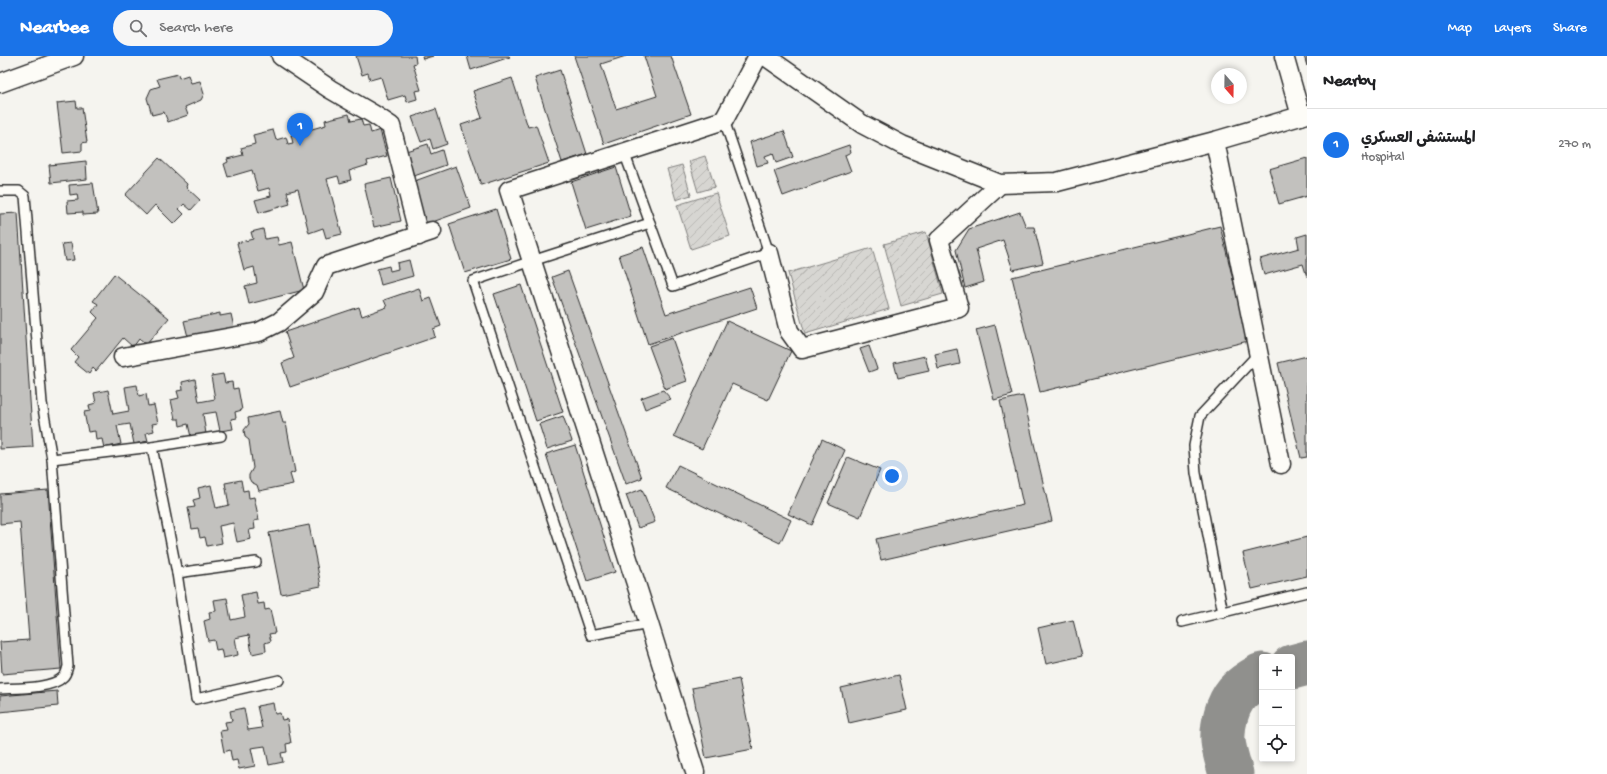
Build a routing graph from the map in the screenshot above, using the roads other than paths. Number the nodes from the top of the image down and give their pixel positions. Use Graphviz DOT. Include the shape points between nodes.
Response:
graph roads {
  1 [pos="74,56"];
  2 [pos="282,56"];
  3 [pos="758,56"];
  4 [pos="765,56"];
  5 [pos="1284,56"];
  6 [pos="783,63"];
  7 [pos="0,83"];
  8 [pos="1304,115"];
  9 [pos="724,120"];
  10 [pos="1215,141"];
  11 [pos="624,152"];
  12 [pos="1000,184"];
  13 [pos="0,191"];
  14 [pos="650,224"];
  15 [pos="768,253"];
  16 [pos="532,260"];
  17 [pos="1258,354"];
  18 [pos="123,357"];
  19 [pos="221,436"];
  20 [pos="152,447"];
  21 [pos="52,459"];
  22 [pos="1281,464"];
  23 [pos="256,562"];
  24 [pos="177,573"];
  25 [pos="1307,592"];
  26 [pos="1223,613"];
  27 [pos="1182,622"];
  28 [pos="649,624"];
  29 [pos="279,680"];
  30 [pos="0,689"];
  31 [pos="695,772"];
  1 -- 7 [label="street"];
  2 -- 18 [label="street" via="391,126 426,233 326,266 314,292 279,322 259,332"];
  3 -- 9 [label="street"];
  4 -- 6 [label="street"];
  5 -- 8 [label="street"];
  6 -- 12 [label="street" via="862,124 902,145"];
  8 -- 10 [label="street"];
  9 -- 11 [label="street"];
  9 -- 15 [label="lane"];
  10 -- 12 [label="street" via="1057,182"];
  10 -- 17 [label="street"];
  11 -- 14 [label="lane"];
  11 -- 16 [label="street" via="509,190"];
  12 -- 15 [label="street" via="939,240 959,308 802,349 789,331"];
  13 -- 21 [label="lane" via="19,191 26,196 42,403"];
  14 -- 15 [label="lane" via="672,286"];
  14 -- 16 [label="lane"];
  16 -- 28 [label="street"];
  16 -- 28 [label="lane" via="473,281 591,635"];
  17 -- 22 [label="street"];
  17 -- 26 [label="lane" via="1200,416 1194,446 1196,473"];
  19 -- 20 [label="lane"];
  20 -- 21 [label="lane"];
  20 -- 24 [label="lane"];
  21 -- 30 [label="lane" via="68,666 65,676 57,683"];
  23 -- 24 [label="lane"];
  24 -- 29 [label="lane" via="196,699"];
  25 -- 26 [label="lane"];
  26 -- 27 [label="lane"];
  28 -- 31 [label="street"];
}
